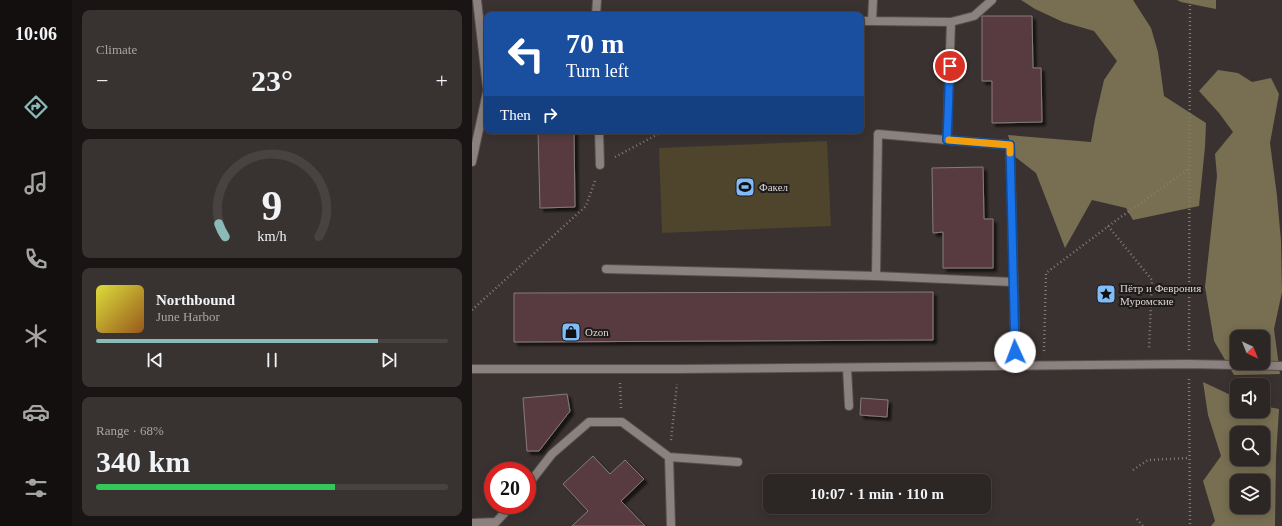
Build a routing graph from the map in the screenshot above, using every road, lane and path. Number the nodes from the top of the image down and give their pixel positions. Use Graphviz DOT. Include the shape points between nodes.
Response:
graph roads {
  1 [pos="477,0"];
  2 [pos="597,0"];
  3 [pos="873,0"];
  4 [pos="992,0"];
  5 [pos="1190,0"];
  6 [pos="596,12"];
  7 [pos="864,21"];
  8 [pos="872,21"];
  9 [pos="951,22"];
  10 [pos="484,62"];
  11 [pos="484,106"];
  12 [pos="600,134"];
  13 [pos="658,134"];
  14 [pos="947,140"];
  15 [pos="472,162"];
  16 [pos="600,165"];
  17 [pos="1189,169"];
  18 [pos="1108,226"];
  19 [pos="606,269"];
  20 [pos="876,276"];
  21 [pos="1013,282"];
  22 [pos="472,310"];
  23 [pos="1142,350"];
  24 [pos="1051,351"];
  25 [pos="1188,364"];
  26 [pos="1016,366"];
  27 [pos="1282,366"];
  28 [pos="847,368"];
  29 [pos="472,369"];
  30 [pos="620,369"];
  31 [pos="678,369"];
  32 [pos="849,406"];
  33 [pos="622,422"];
  34 [pos="669,457"];
  35 [pos="1189,458"];
  36 [pos="738,462"];
  37 [pos="1133,470"];
  38 [pos="536,474"];
  39 [pos="504,514"];
  40 [pos="1137,519"];
  41 [pos="472,523"];
  42 [pos="671,526"];
  43 [pos="1142,526"];
  44 [pos="1190,526"];
  1 -- 10 [label="street"];
  2 -- 6 [label="street"];
  3 -- 8 [label="street"];
  4 -- 9 [label="street" via="974,16"];
  5 -- 17 [label="path"];
  7 -- 8 [label="street"];
  8 -- 9 [label="street"];
  9 -- 14 [label="street"];
  11 -- 15 [label="street"];
  12 -- 16 [label="street"];
  13 -- 16 [label="path"];
  14 -- 20 [label="street" via="878,134"];
  14 -- 21 [label="street" via="1010,145"];
  16 -- 22 [label="path" via="586,206"];
  17 -- 18 [label="path"];
  17 -- 25 [label="path"];
  18 -- 23 [label="path" via="1152,280 1149,350"];
  18 -- 24 [label="path" via="1046,273 1044,351"];
  19 -- 20 [label="street"];
  20 -- 21 [label="street"];
  21 -- 26 [label="street"];
  25 -- 26 [label="street"];
  25 -- 27 [label="street"];
  25 -- 35 [label="path"];
  26 -- 28 [label="street"];
  28 -- 31 [label="street"];
  28 -- 32 [label="street"];
  29 -- 30 [label="street"];
  30 -- 31 [label="street"];
  30 -- 33 [label="path"];
  31 -- 34 [label="path"];
  33 -- 34 [label="street"];
  33 -- 38 [label="street" via="589,422 552,454"];
  34 -- 36 [label="street"];
  34 -- 42 [label="street"];
  35 -- 37 [label="path" via="1148,460"];
  35 -- 44 [label="path"];
  39 -- 41 [label="street" via="496,522"];
  40 -- 43 [label="path"];
}
